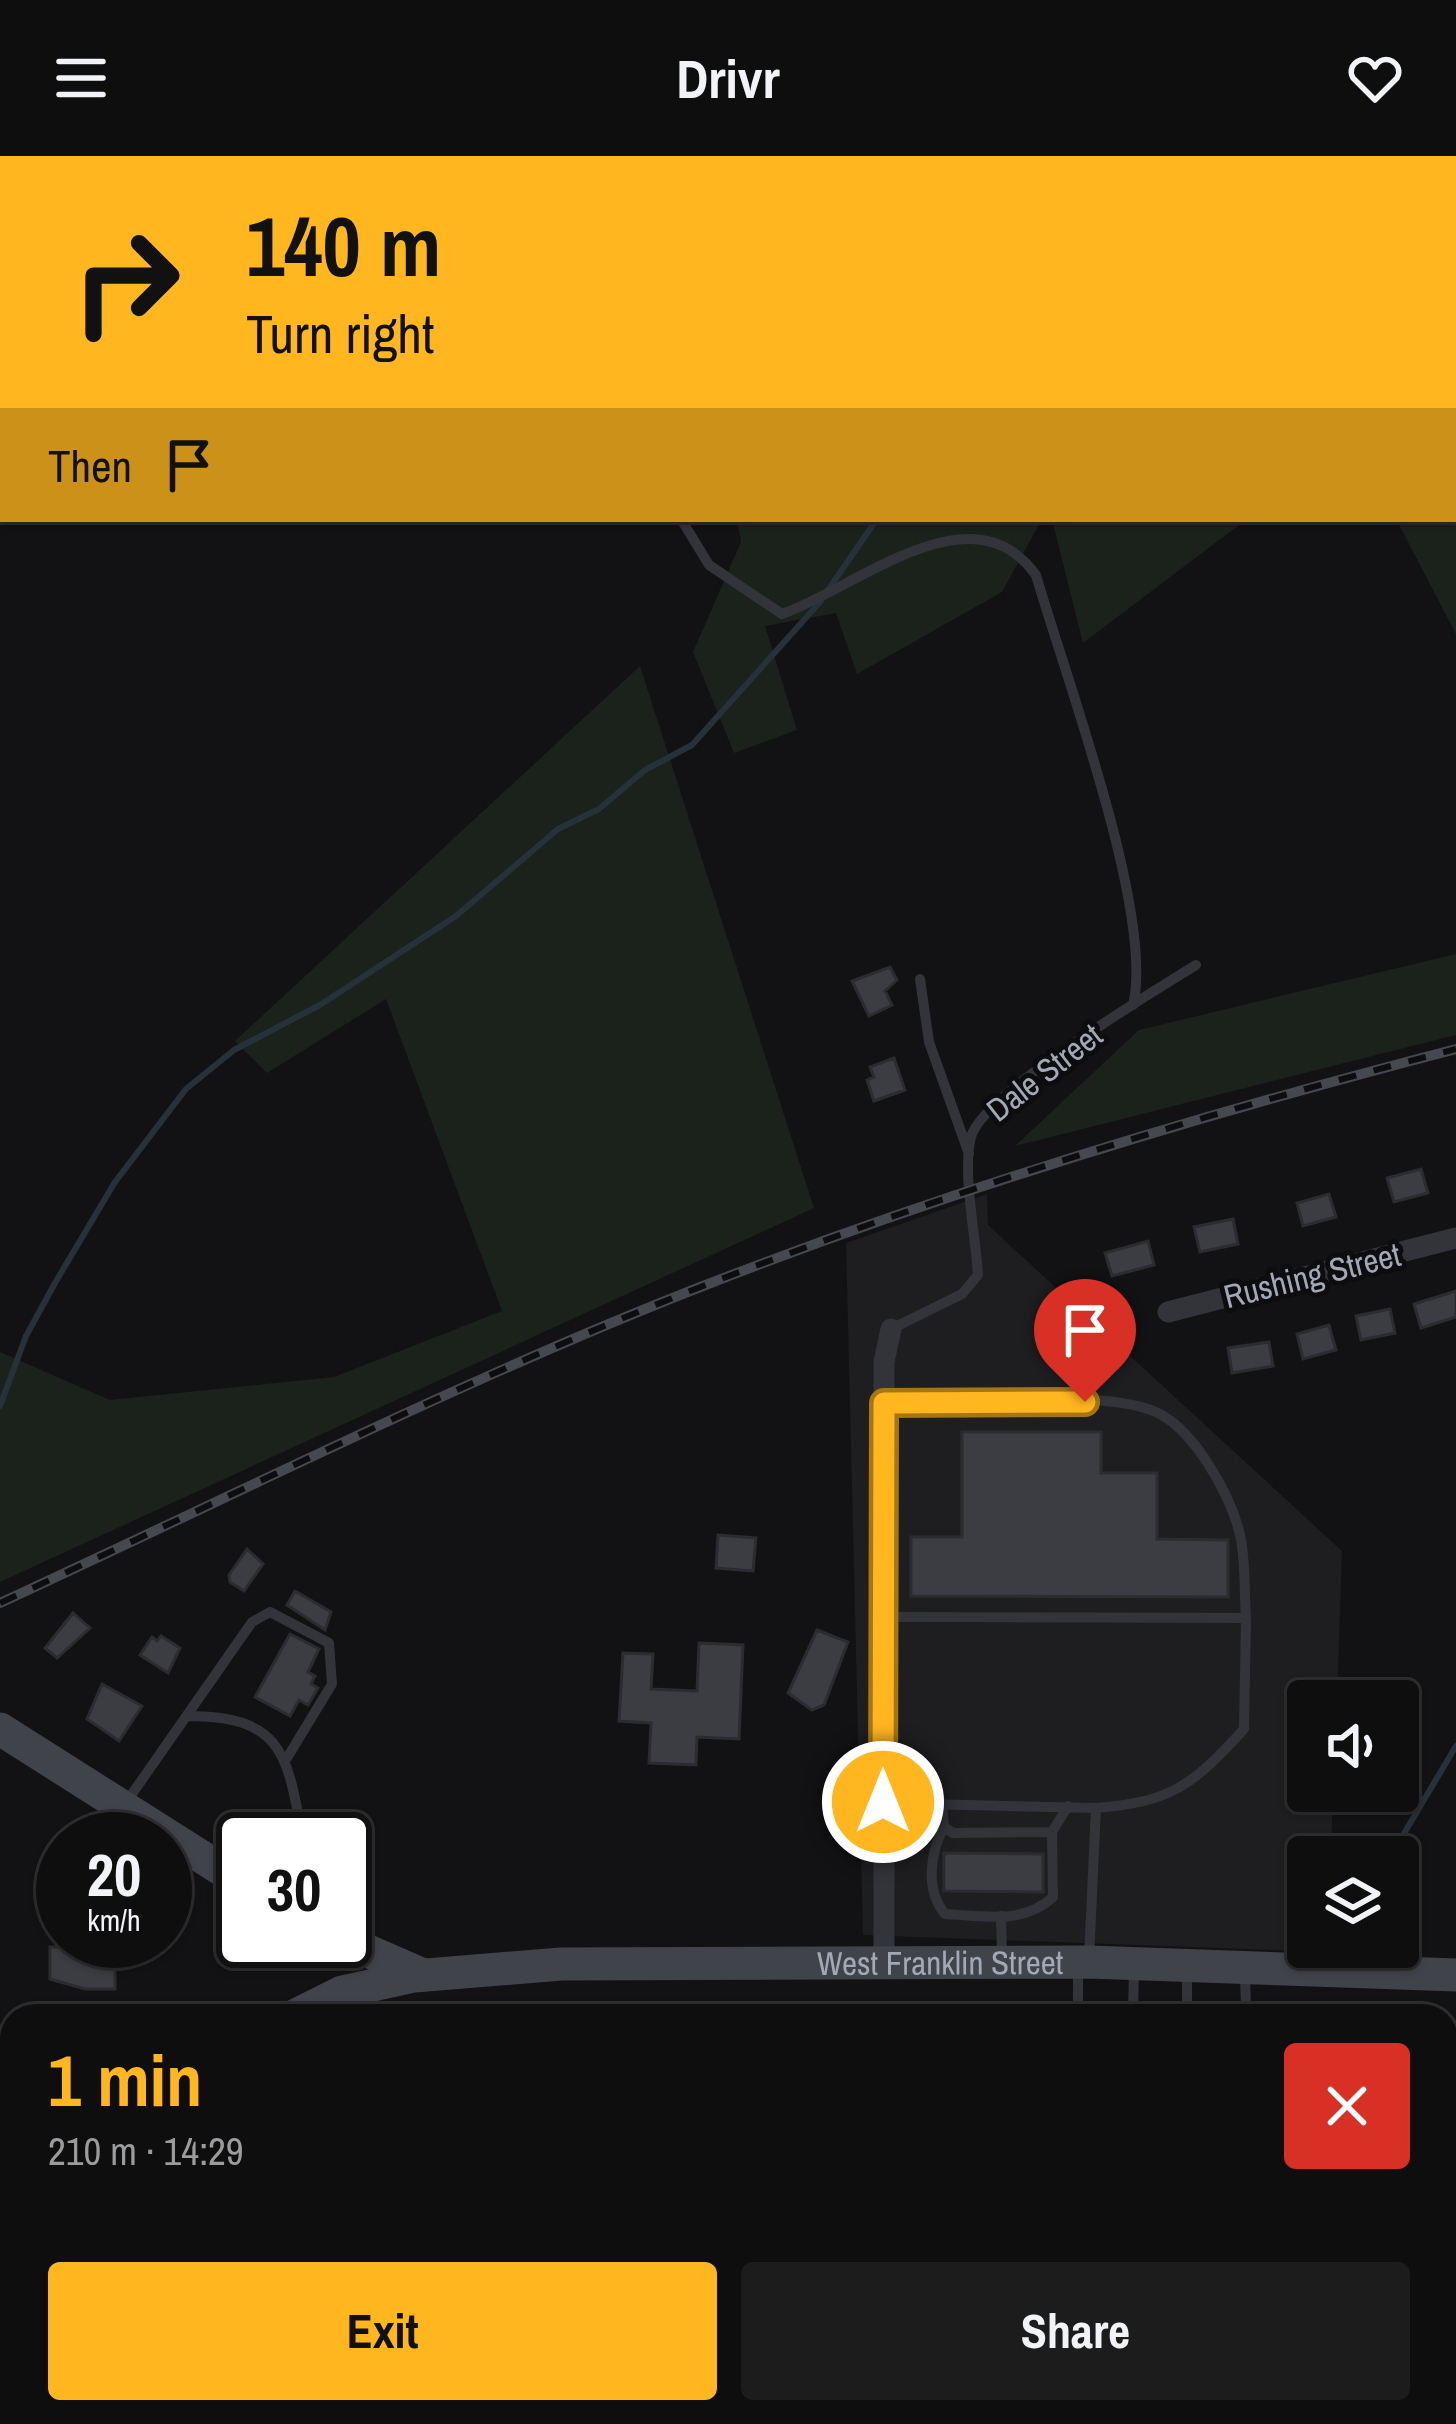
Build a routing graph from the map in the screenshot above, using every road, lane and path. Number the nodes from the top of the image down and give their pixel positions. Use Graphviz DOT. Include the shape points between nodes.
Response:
graph roads {
  1 [pos="683,522"];
  2 [pos="1196,965"];
  3 [pos="920,979"];
  4 [pos="1133,1005"];
  5 [pos="969,1155"];
  6 [pos="1456,1238"];
  7 [pos="1168,1312"];
  8 [pos="891,1329"];
  9 [pos="884,1403"];
  10 [pos="883,1617"];
  11 [pos="1246,1618"];
  12 [pos="188,1716"];
  13 [pos="0,1729"];
  14 [pos="287,1758"];
  15 [pos="883,1802"];
  16 [pos="942,1803"];
  17 [pos="1068,1806"];
  18 [pos="123,1807"];
  19 [pos="1096,1808"];
  20 [pos="298,1812"];
  21 [pos="944,1827"];
  22 [pos="1052,1832"];
  23 [pos="216,1865"];
  24 [pos="1001,1916"];
  25 [pos="372,1953"];
  26 [pos="884,1962"];
  27 [pos="1002,1962"];
  28 [pos="1083,1962"];
  29 [pos="1134,1963"];
  30 [pos="1187,1965"];
  31 [pos="1244,1969"];
  32 [pos="423,1975"];
  33 [pos="1456,1975"];
  34 [pos="318,2004"];
  35 [pos="1079,2004"];
  36 [pos="1133,2004"];
  37 [pos="1187,2004"];
  38 [pos="1246,2004"];
  1 -- 4 [label="lane, Dale Street" via="709,565 782,614 939,538 995,540 1019,550 1036,575 1126,883 1140,978"];
  2 -- 4 [label="lane, Dale Street"];
  3 -- 5 [label="lane" via="929,1042"];
  4 -- 5 [label="lane, Dale Street" via="993,1105 971,1136"];
  5 -- 8 [label="lane, Dale Street" via="979,1275 962,1294"];
  6 -- 7 [label="street, Rushing Street"];
  8 -- 9 [label="street, Dale Street"];
  9 -- 10 [label="street, Dale Street"];
  9 -- 11 [label="lane" via="1085,1402 1161,1414 1196,1447 1240,1534"];
  10 -- 11 [label="lane"];
  10 -- 15 [label="street, Dale Street"];
  11 -- 19 [label="lane" via="1244,1729 1209,1767 1152,1803"];
  12 -- 14 [label="lane" via="228,1716"];
  12 -- 14 [label="lane" via="252,1622 270,1612 329,1643 334,1671"];
  12 -- 18 [label="lane"];
  13 -- 18 [label="main road"];
  14 -- 20 [label="lane"];
  15 -- 16 [label="lane"];
  15 -- 26 [label="street, Dale Street"];
  16 -- 17 [label="lane"];
  16 -- 21 [label="lane"];
  17 -- 19 [label="lane"];
  17 -- 22 [label="lane"];
  18 -- 23 [label="main road"];
  19 -- 28 [label="lane"];
  21 -- 22 [label="lane"];
  21 -- 24 [label="lane" via="932,1850 934,1902 945,1914"];
  22 -- 24 [label="lane" via="1053,1897 1039,1910"];
  24 -- 27 [label="lane"];
  25 -- 32 [label="main road"];
  26 -- 27 [label="main road, West Franklin Street"];
  26 -- 32 [label="main road, West Franklin Street" via="561,1964"];
  27 -- 28 [label="main road, West Franklin Street"];
  28 -- 29 [label="main road, West Franklin Street"];
  28 -- 35 [label="lane"];
  29 -- 30 [label="main road, West Franklin Street"];
  29 -- 36 [label="lane"];
  30 -- 31 [label="main road, West Franklin Street"];
  30 -- 37 [label="lane"];
  31 -- 33 [label="main road, West Franklin Street"];
  31 -- 38 [label="lane"];
  32 -- 34 [label="main road, West Franklin Street"];
}
